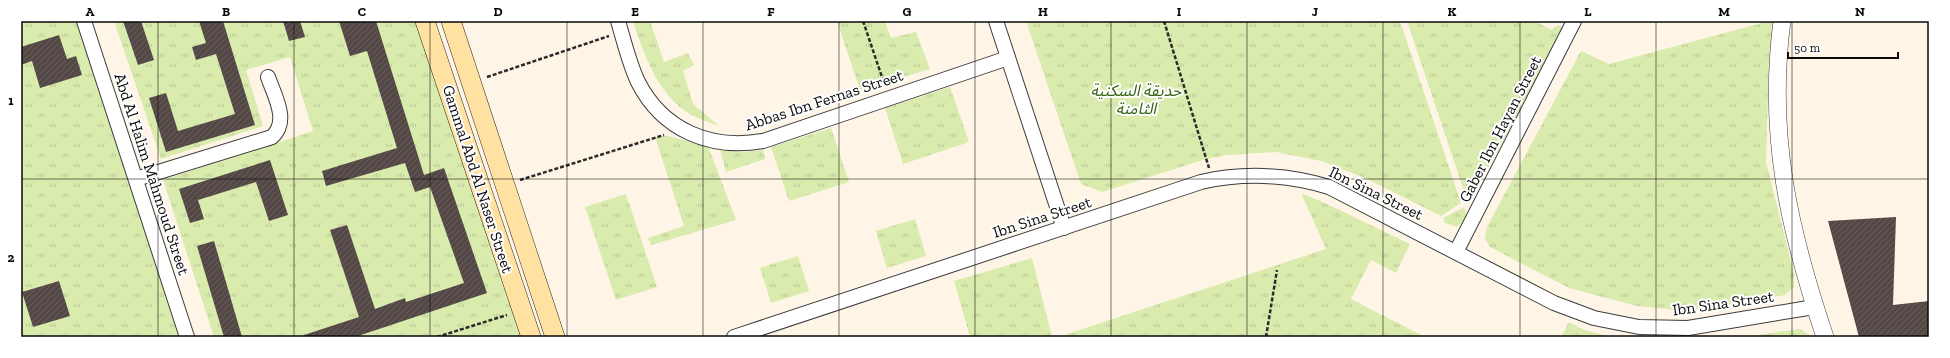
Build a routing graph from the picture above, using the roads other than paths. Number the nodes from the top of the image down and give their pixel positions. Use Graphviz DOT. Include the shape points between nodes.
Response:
graph roads {
  1 [pos="84,21"];
  2 [pos="425,21"];
  3 [pos="451,21"];
  4 [pos="996,21"];
  5 [pos="1574,21"];
  6 [pos="1782,21"];
  7 [pos="619,27"];
  8 [pos="1008,58"];
  9 [pos="268,76"];
  10 [pos="136,179"];
  11 [pos="1064,228"];
  12 [pos="1456,252"];
  13 [pos="1814,307"];
  14 [pos="187,337"];
  15 [pos="531,337"];
  16 [pos="555,337"];
  17 [pos="734,337"];
  18 [pos="1825,337"];
  1 -- 10 [label="street, Abd Al Halim Mahmoud Street"];
  2 -- 15 [label="main road, Gammal Abd Al Naser Street"];
  3 -- 16 [label="main road, Gammal Abd Al Naser Street"];
  4 -- 8 [label="street"];
  5 -- 12 [label="street, Gaber Ibn Hayan Street"];
  6 -- 13 [label="street" via="1778,72 1779,146 1790,220"];
  7 -- 8 [label="street, Abbas Ibn Fernas Street" via="638,80 661,113 682,129 721,143 763,141"];
  8 -- 11 [label="street"];
  9 -- 10 [label="street" via="281,120 279,129 272,137"];
  10 -- 14 [label="street, Abd Al Halim Mahmoud Street"];
  11 -- 12 [label="street, Ibn Sina Street" via="1213,180 1255,175 1292,178 1329,187"];
  11 -- 17 [label="street, Ibn Sina Street"];
  12 -- 13 [label="street, Ibn Sina Street" via="1574,311 1639,327 1707,326"];
  13 -- 18 [label="street"];
}
